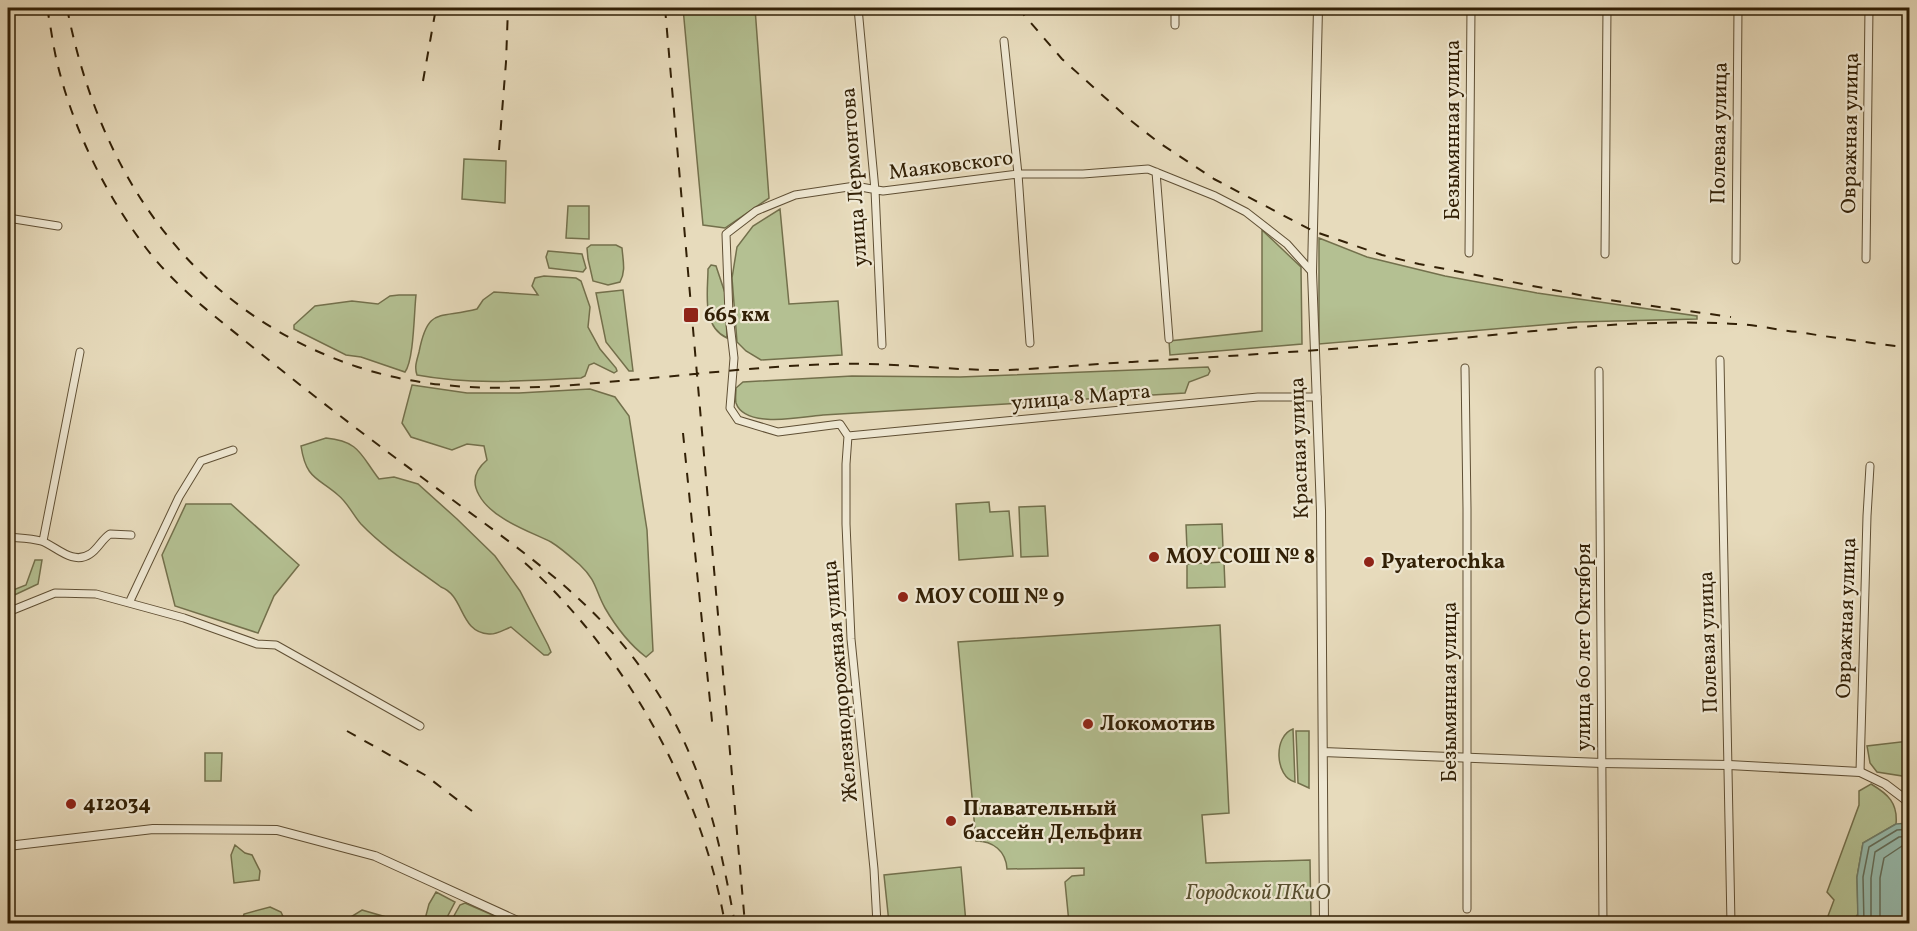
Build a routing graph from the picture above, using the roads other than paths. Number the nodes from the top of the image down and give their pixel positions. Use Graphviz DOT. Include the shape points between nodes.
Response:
graph roads {
  1 [pos="858,8"];
  2 [pos="1175,8"];
  3 [pos="1318,8"];
  4 [pos="1471,8"];
  5 [pos="1607,8"];
  6 [pos="1738,8"];
  7 [pos="1869,8"];
  8 [pos="1175,25"];
  9 [pos="1004,41"];
  10 [pos="1156,172"];
  11 [pos="1018,174"];
  12 [pos="875,190"];
  13 [pos="8,218"];
  14 [pos="58,226"];
  15 [pos="1469,253"];
  16 [pos="1605,254"];
  17 [pos="1866,259"];
  18 [pos="1736,260"];
  19 [pos="1312,272"];
  20 [pos="1169,339"];
  21 [pos="1030,343"];
  22 [pos="882,345"];
  23 [pos="80,352"];
  24 [pos="1720,360"];
  25 [pos="1465,368"];
  26 [pos="1599,371"];
  27 [pos="1317,397"];
  28 [pos="848,436"];
  29 [pos="233,450"];
  30 [pos="1870,466"];
  31 [pos="131,535"];
  32 [pos="8,537"];
  33 [pos="43,541"];
  34 [pos="129,603"];
  35 [pos="8,612"];
  36 [pos="420,726"];
  37 [pos="1323,752"];
  38 [pos="1467,758"];
  39 [pos="1602,763"];
  40 [pos="1729,765"];
  41 [pos="1860,772"];
  42 [pos="1910,802"];
  43 [pos="8,846"];
  44 [pos="1467,909"];
  45 [pos="524,924"];
  46 [pos="877,924"];
  47 [pos="1324,924"];
  48 [pos="1603,924"];
  49 [pos="1731,924"];
  1 -- 12 [label="street, улица Лермонтова"];
  2 -- 8 [label="street"];
  3 -- 19 [label="street, Красная улица"];
  4 -- 15 [label="street, Безымянная улица"];
  5 -- 16 [label="street"];
  6 -- 18 [label="street, Полевая улица"];
  7 -- 17 [label="street, Овражная улица"];
  9 -- 11 [label="street"];
  10 -- 11 [label="street, Маяковского" via="1148,169"];
  10 -- 19 [label="street, Маяковского" via="1246,212 1287,244"];
  10 -- 20 [label="street"];
  11 -- 12 [label="street, Маяковского"];
  11 -- 21 [label="street"];
  12 -- 22 [label="street, улица Лермонтова"];
  12 -- 28 [label="street, Маяковского" via="855,186 795,195 756,211 726,234 734,358 730,408 738,420 778,432 840,424"];
  13 -- 14 [label="street"];
  19 -- 27 [label="street, Красная улица"];
  23 -- 33 [label="street"];
  24 -- 40 [label="street, Полевая улица"];
  25 -- 38 [label="street, Безымянная улица"];
  26 -- 39 [label="street, улица 60 лет Октября"];
  27 -- 28 [label="street, улица 8 Марта" via="1258,398"];
  27 -- 37 [label="street, Красная улица"];
  28 -- 46 [label="street, Железнодорожная улица" via="846,524 851,639"];
  29 -- 34 [label="street" via="201,461 175,505"];
  30 -- 41 [label="street, Овражная улица"];
  31 -- 33 [label="street" via="110,534 83,557 60,552"];
  32 -- 33 [label="street"];
  34 -- 35 [label="street" via="96,594 55,593"];
  34 -- 36 [label="street" via="258,644 276,645"];
  37 -- 38 [label="street"];
  37 -- 47 [label="street, Красная улица"];
  38 -- 39 [label="street"];
  38 -- 44 [label="street, Безымянная улица"];
  39 -- 40 [label="street"];
  39 -- 48 [label="street, улица 60 лет Октября"];
  40 -- 41 [label="street"];
  40 -- 49 [label="street, Полевая улица"];
  41 -- 42 [label="street"];
  43 -- 45 [label="street" via="153,829 277,830 375,856"];
}
